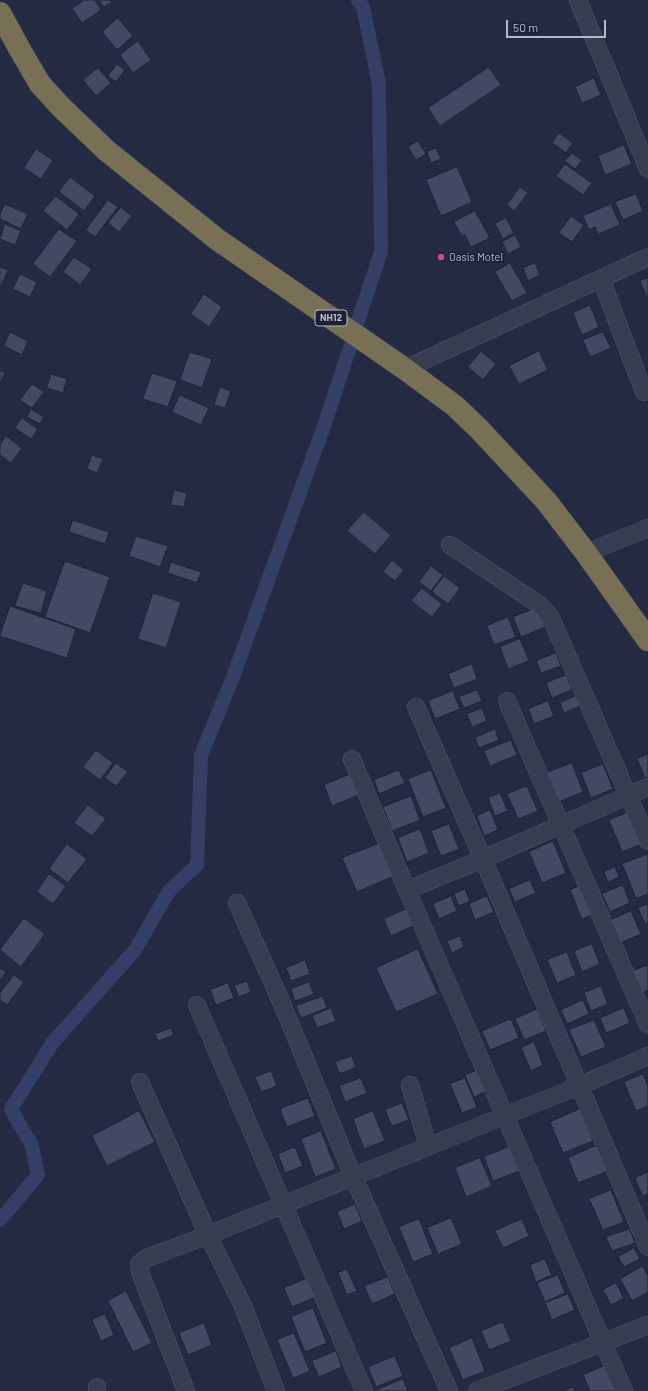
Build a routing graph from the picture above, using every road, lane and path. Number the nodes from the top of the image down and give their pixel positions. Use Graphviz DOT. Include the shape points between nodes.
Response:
graph roads {
  1 [pos="578,0"];
  2 [pos="0,13"];
  3 [pos="648,169"];
  4 [pos="648,257"];
  5 [pos="601,279"];
  6 [pos="405,369"];
  7 [pos="644,392"];
  8 [pos="648,528"];
  9 [pos="450,545"];
  10 [pos="586,553"];
  11 [pos="648,640"];
  12 [pos="507,702"];
  13 [pos="416,707"];
  14 [pos="352,759"];
  15 [pos="648,787"];
  16 [pos="628,796"];
  17 [pos="561,825"];
  18 [pos="648,841"];
  19 [pos="483,859"];
  20 [pos="407,890"];
  21 [pos="237,903"];
  22 [pos="197,1005"];
  23 [pos="648,1025"];
  24 [pos="648,1056"];
  25 [pos="140,1082"];
  26 [pos="410,1085"];
  27 [pos="579,1086"];
  28 [pos="505,1116"];
  29 [pos="428,1146"];
  30 [pos="353,1176"];
  31 [pos="284,1204"];
  32 [pos="208,1235"];
  33 [pos="648,1247"];
  34 [pos="648,1325"];
  35 [pos="602,1343"];
  36 [pos="186,1391"];
  37 [pos="276,1391"];
  38 [pos="364,1391"];
  39 [pos="449,1391"];
  40 [pos="477,1391"];
  41 [pos="624,1391"];
  1 -- 3 [label="street"];
  2 -- 6 [label="highway, NH12" via="40,84 107,151 218,240"];
  4 -- 5 [label="street"];
  5 -- 6 [label="street"];
  5 -- 7 [label="street"];
  6 -- 10 [label="highway, NH12" via="455,406 480,429 547,502"];
  8 -- 10 [label="street"];
  9 -- 16 [label="street" via="541,606 551,618"];
  10 -- 11 [label="highway, NH12"];
  12 -- 17 [label="street"];
  13 -- 19 [label="street"];
  14 -- 20 [label="street"];
  15 -- 16 [label="street"];
  16 -- 17 [label="street"];
  16 -- 18 [label="street"];
  17 -- 19 [label="street"];
  17 -- 23 [label="street"];
  19 -- 20 [label="street"];
  19 -- 27 [label="street"];
  20 -- 28 [label="street"];
  21 -- 30 [label="street" via="280,999"];
  22 -- 31 [label="street"];
  24 -- 27 [label="street"];
  25 -- 32 [label="street"];
  26 -- 29 [label="street"];
  27 -- 28 [label="street"];
  27 -- 33 [label="street"];
  28 -- 29 [label="street"];
  28 -- 35 [label="street"];
  29 -- 30 [label="street"];
  30 -- 31 [label="street"];
  30 -- 39 [label="street"];
  31 -- 32 [label="street"];
  31 -- 38 [label="street"];
  32 -- 36 [label="street" via="147,1258 139,1264"];
  32 -- 37 [label="street" via="243,1306"];
  34 -- 35 [label="street"];
  35 -- 40 [label="street"];
  35 -- 41 [label="street"];
}
